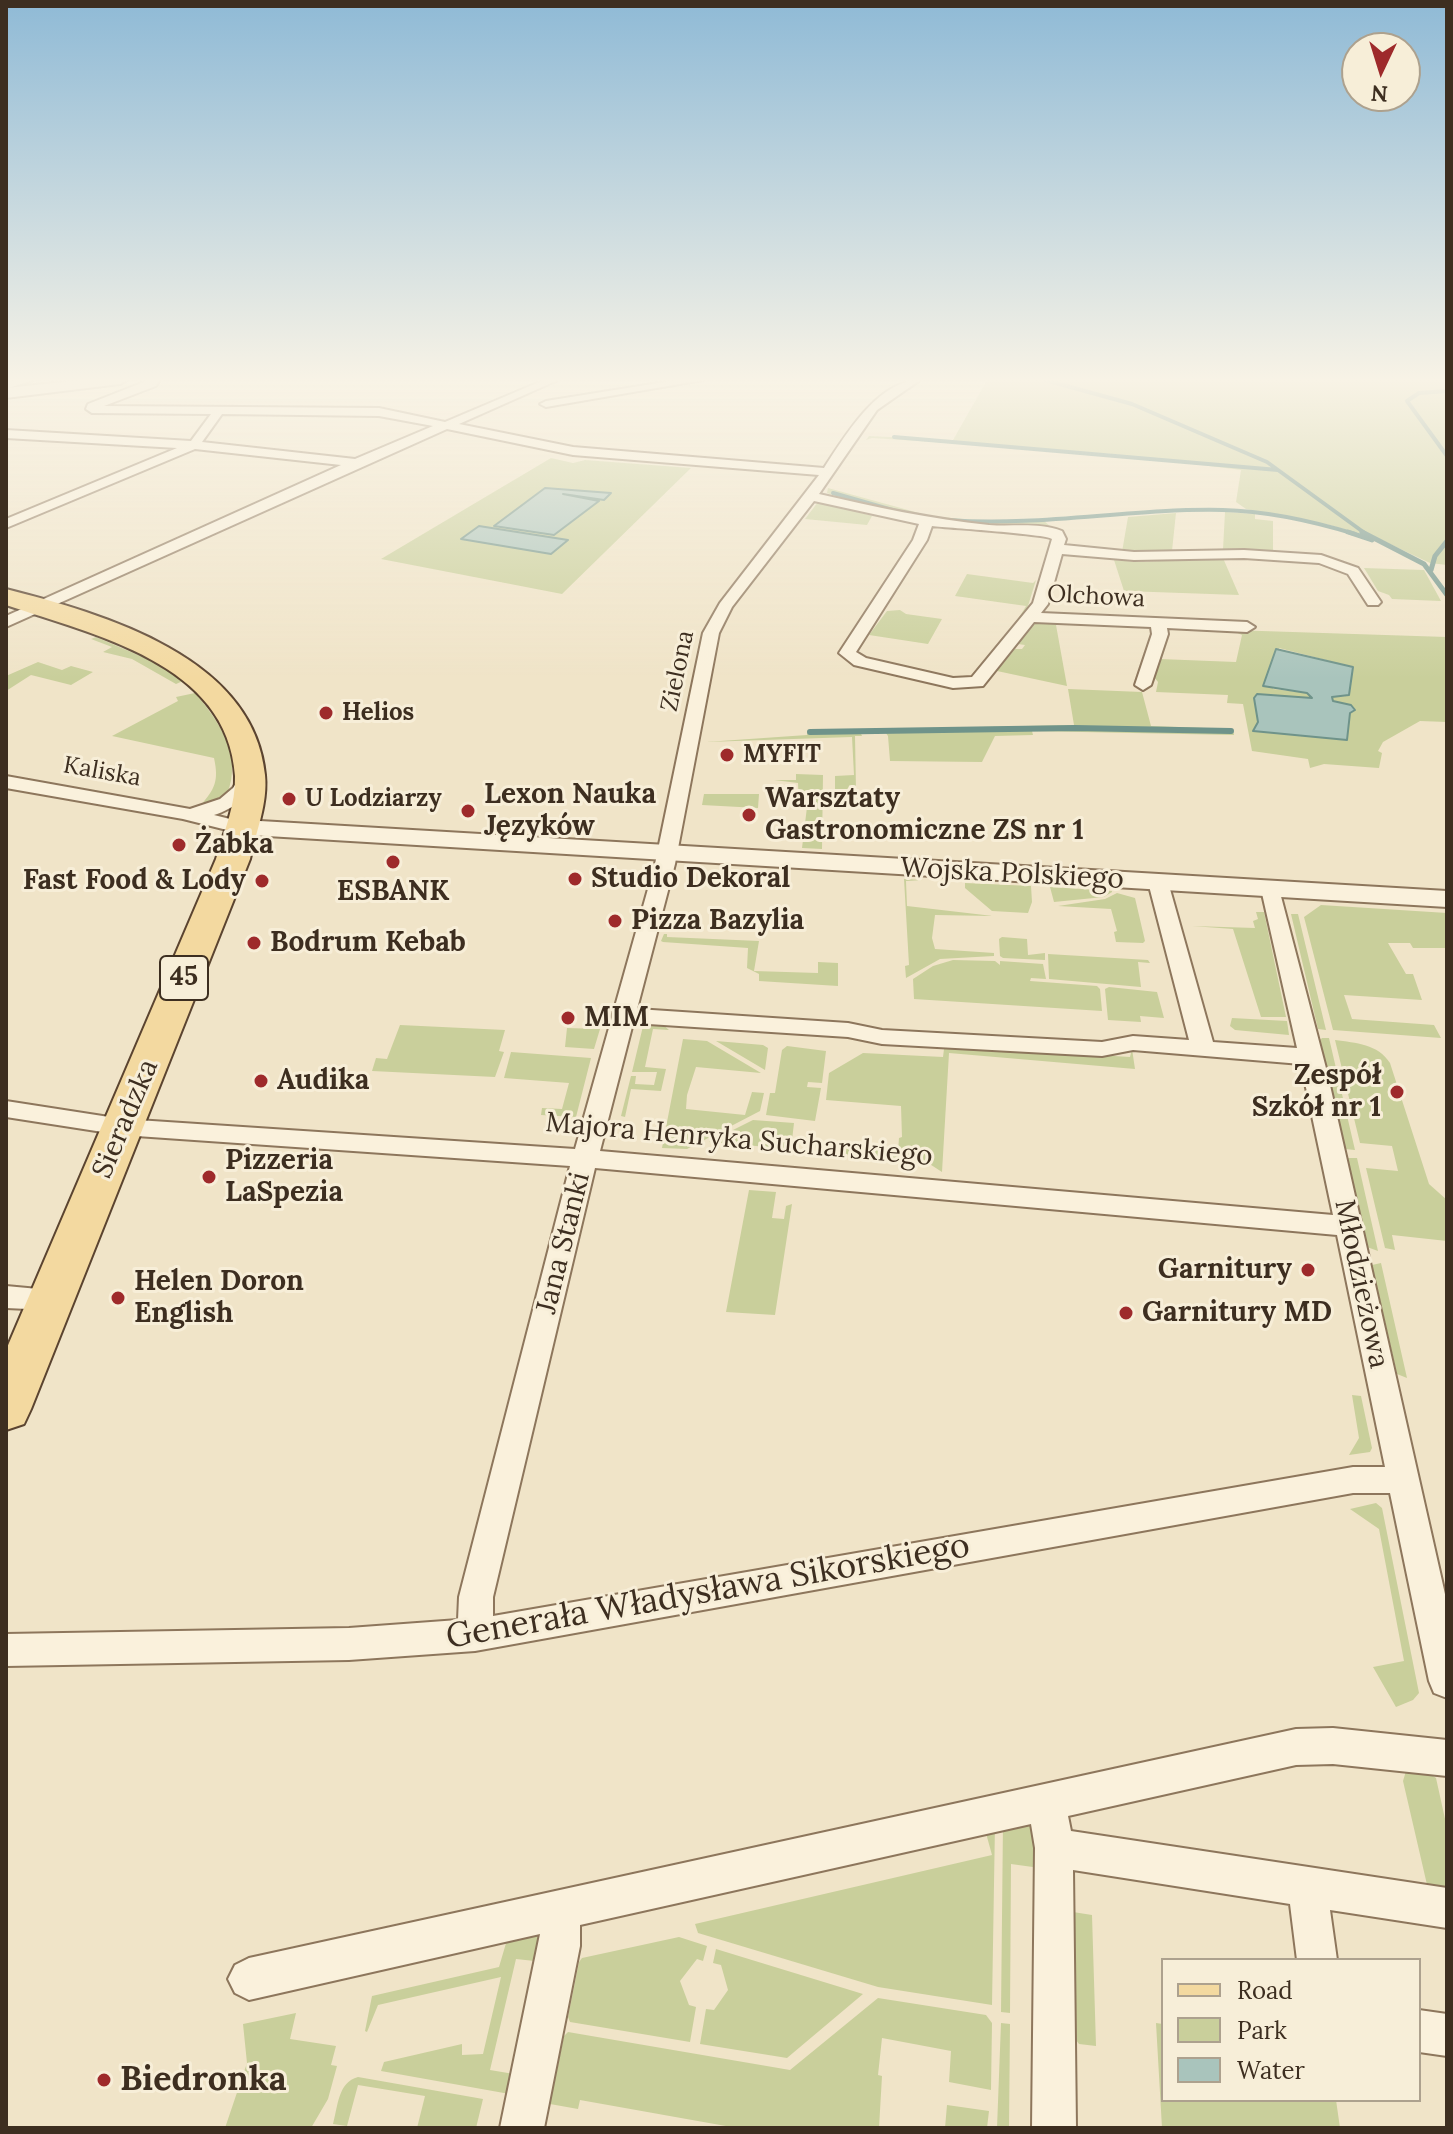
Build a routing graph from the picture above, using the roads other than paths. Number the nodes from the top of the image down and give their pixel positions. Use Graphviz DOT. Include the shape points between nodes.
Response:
graph roads {
  1 [pos="112,480"];
  2 [pos="321,480"];
  3 [pos="823,480"];
  4 [pos="811,496"];
  5 [pos="927,522"];
  6 [pos="6,524"];
  7 [pos="1056,549"];
  8 [pos="6,597"];
  9 [pos="1373,602"];
  10 [pos="38,608"];
  11 [pos="1032,617"];
  12 [pos="6,622"];
  13 [pos="1158,624"];
  14 [pos="1247,627"];
  15 [pos="1143,685"];
  16 [pos="250,776"];
  17 [pos="6,782"];
  18 [pos="188,814"];
  19 [pos="243,828"];
  20 [pos="667,854"];
  21 [pos="1158,882"];
  22 [pos="1271,889"];
  23 [pos="1447,899"];
  24 [pos="624,1015"];
  25 [pos="1203,1048"];
  26 [pos="1311,1057"];
  27 [pos="6,1109"];
  28 [pos="122,1127"];
  29 [pos="585,1158"];
  30 [pos="1349,1226"];
  31 [pos="28,1298"];
  32 [pos="6,1409"];
  33 [pos="1404,1480"];
  34 [pos="475,1635"];
  35 [pos="6,1650"];
  36 [pos="1446,1674"];
  37 [pos="1447,1758"];
  38 [pos="1047,1802"];
  39 [pos="1054,1848"];
  40 [pos="1307,1886"];
  41 [pos="1447,1908"];
  42 [pos="560,1911"];
  43 [pos="1317,1958"];
  44 [pos="249,1979"];
  45 [pos="1421,2031"];
  46 [pos="1447,2035"];
  47 [pos="522,2128"];
  48 [pos="1054,2128"];
  1 -- 6 [label="street"];
  2 -- 10 [label="street"];
  3 -- 4 [label="street, Zielona"];
  4 -- 5 [label="street"];
  4 -- 20 [label="street, Zielona" via="714,626"];
  5 -- 7 [label="street, Olchowa" via="1046,530 1059,537"];
  5 -- 11 [label="street, Olchowa" via="847,653 860,662 953,683 977,682"];
  7 -- 9 [label="street, Olchowa" via="1134,556 1321,559 1353,571"];
  7 -- 11 [label="street, Olchowa" via="1043,598"];
  8 -- 10 [label="main road, 45"];
  10 -- 12 [label="street"];
  10 -- 16 [label="main road, 45" via="139,643 197,677 221,698 243,732"];
  11 -- 13 [label="street, Olchowa"];
  13 -- 14 [label="street, Olchowa"];
  13 -- 15 [label="street, Olchowa" via="1160,634"];
  16 -- 18 [label="street, Kaliska" via="232,801"];
  16 -- 19 [label="main road, 45"];
  17 -- 18 [label="street, Kaliska"];
  18 -- 19 [label="street, Kaliska"];
  19 -- 20 [label="street, Wojska Polskiego"];
  19 -- 28 [label="main road, Sieradzka / 45"];
  20 -- 21 [label="street, Wojska Polskiego"];
  20 -- 24 [label="street, Jana Stanki"];
  21 -- 22 [label="street, Wojska Polskiego"];
  21 -- 25 [label="street"];
  22 -- 23 [label="street, Wojska Polskiego"];
  22 -- 26 [label="street, Młodzieżowa"];
  24 -- 25 [label="street" via="848,1030 882,1037 1102,1049 1133,1043"];
  24 -- 29 [label="street, Jana Stanki"];
  25 -- 26 [label="street"];
  26 -- 30 [label="street, Młodzieżowa"];
  27 -- 28 [label="street, Majora Henryka Sucharskiego"];
  28 -- 29 [label="street, Majora Henryka Sucharskiego"];
  28 -- 31 [label="main road, Sieradzka / 45"];
  29 -- 30 [label="street, Majora Henryka Sucharskiego"];
  29 -- 34 [label="street, Jana Stanki" via="476,1597"];
  30 -- 33 [label="street, Młodzieżowa"];
  31 -- 32 [label="main road, Sieradzka / 45"];
  33 -- 34 [label="street, Generała Władysława Sikorskiego" via="1353,1480"];
  33 -- 36 [label="street, Młodzieżowa"];
  34 -- 35 [label="street, Generała Władysława Sikorskiego" via="349,1644"];
  37 -- 38 [label="street" via="1296,1747"];
  38 -- 39 [label="street"];
  38 -- 42 [label="street"];
  39 -- 40 [label="street"];
  39 -- 48 [label="street"];
  40 -- 41 [label="street"];
  40 -- 43 [label="street"];
  42 -- 44 [label="street"];
  42 -- 47 [label="street" via="560,1946"];
  45 -- 46 [label="street"];
}
